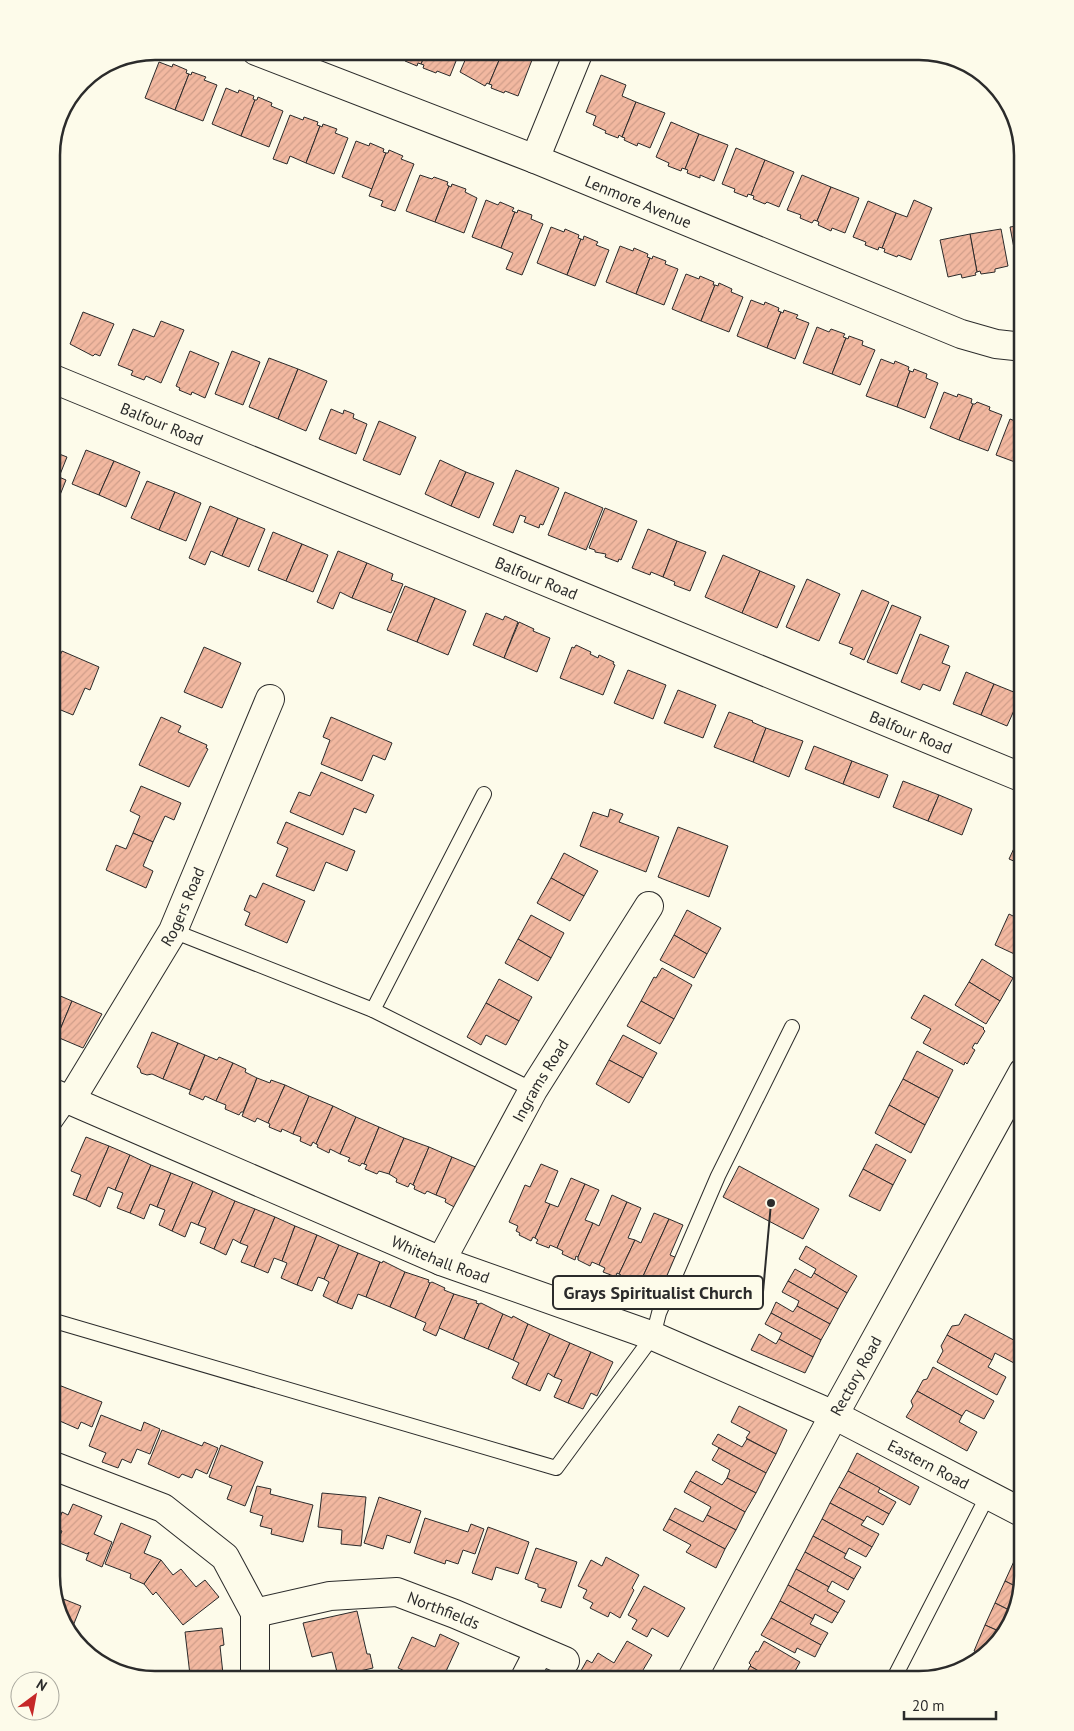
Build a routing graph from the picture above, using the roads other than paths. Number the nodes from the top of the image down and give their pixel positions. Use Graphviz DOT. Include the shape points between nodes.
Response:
graph roads {
  1 [pos="279,60"];
  2 [pos="575,60"];
  3 [pos="535,159"];
  4 [pos="1014,346"];
  5 [pos="60,382"];
  6 [pos="270,699"];
  7 [pos="1014,774"];
  8 [pos="484,794"];
  9 [pos="650,906"];
  10 [pos="173,931"];
  11 [pos="373,1010"];
  12 [pos="792,1027"];
  13 [pos="1014,1088"];
  14 [pos="534,1090"];
  15 [pos="61,1097"];
  16 [pos="441,1261"];
  17 [pos="60,1323"];
  18 [pos="653,1336"];
  19 [pos="834,1415"];
  20 [pos="60,1475"];
  21 [pos="988,1495"];
  22 [pos="1014,1508"];
  23 [pos="255,1613"];
  24 [pos="539,1651"];
  25 [pos="565,1661"];
  26 [pos="255,1671"];
  27 [pos="529,1671"];
  28 [pos="696,1671"];
  29 [pos="898,1671"];
  1 -- 3 [label="street, Lenmore Avenue"];
  2 -- 3 [label="street"];
  3 -- 4 [label="street, Lenmore Avenue" via="961,334"];
  5 -- 7 [label="street, Balfour Road"];
  6 -- 10 [label="street, Rogers Road"];
  8 -- 11 [label="lane"];
  9 -- 14 [label="street, Ingrams Road"];
  10 -- 11 [label="lane"];
  10 -- 15 [label="street, Rogers Road"];
  11 -- 14 [label="lane"];
  12 -- 18 [label="lane" via="718,1176 659,1313"];
  13 -- 19 [label="street, Rectory Road"];
  14 -- 16 [label="street, Ingrams Road"];
  15 -- 16 [label="street, Whitehall Road"];
  16 -- 18 [label="street, Whitehall Road"];
  17 -- 18 [label="lane" via="556,1468"];
  18 -- 19 [label="street, Whitehall Road"];
  19 -- 21 [label="street, Eastern Road"];
  19 -- 28 [label="street, Rectory Road"];
  20 -- 23 [label="street" via="163,1508 226,1558"];
  21 -- 22 [label="street, Eastern Road"];
  21 -- 29 [label="lane"];
  23 -- 24 [label="street, Northfields" via="330,1596 397,1592"];
  23 -- 26 [label="street"];
  24 -- 25 [label="street, Northfields"];
  24 -- 27 [label="street"];
}
